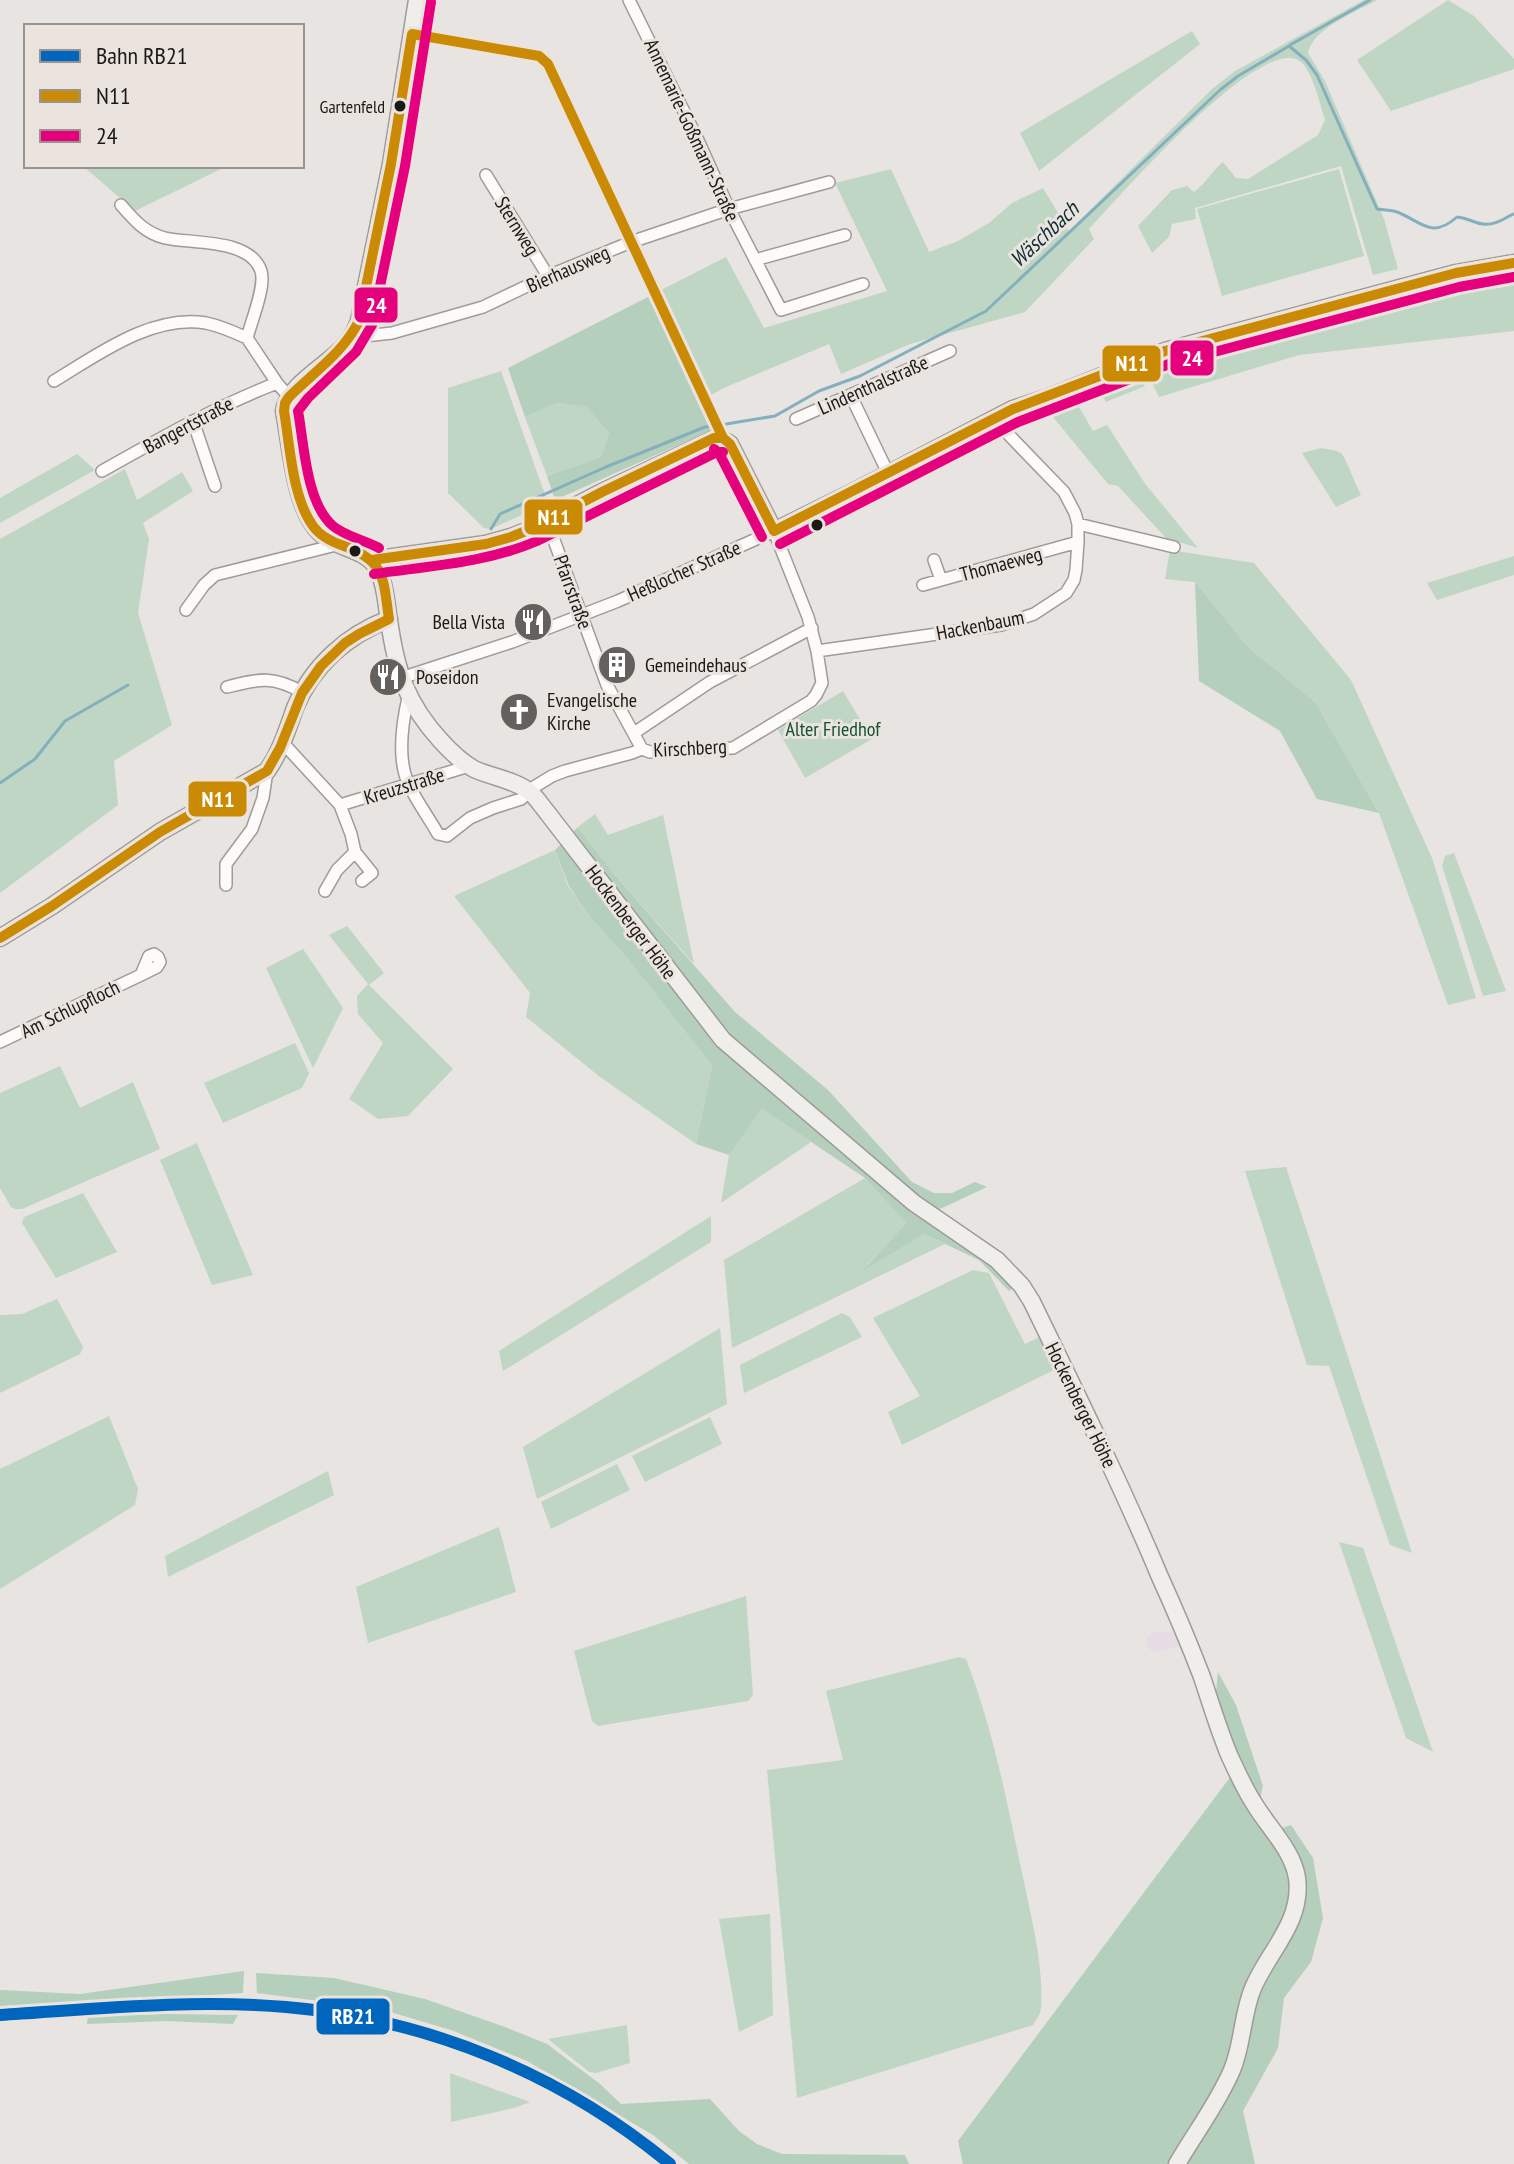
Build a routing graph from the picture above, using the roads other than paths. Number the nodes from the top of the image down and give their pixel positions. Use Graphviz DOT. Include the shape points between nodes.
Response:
graph roads {
  1 [pos="417,0"];
  2 [pos="629,0"];
  3 [pos="412,34"];
  4 [pos="486,175"];
  5 [pos="829,182"];
  6 [pos="121,205"];
  7 [pos="729,209"];
  8 [pos="845,235"];
  9 [pos="631,242"];
  10 [pos="755,260"];
  11 [pos="1514,263"];
  12 [pos="548,276"];
  13 [pos="863,284"];
  14 [pos="354,335"];
  15 [pos="247,338"];
  16 [pos="950,351"];
  17 [pos="54,381"];
  18 [pos="277,383"];
  19 [pos="851,396"];
  20 [pos="289,397"];
  21 [pos="998,416"];
  22 [pos="796,419"];
  23 [pos="193,421"];
  24 [pos="722,435"];
  25 [pos="102,471"];
  26 [pos="888,473"];
  27 [pos="215,486"];
  28 [pos="547,521"];
  29 [pos="1078,524"];
  30 [pos="774,531"];
  31 [pos="1078,542"];
  32 [pos="336,545"];
  33 [pos="1174,547"];
  34 [pos="372,560"];
  35 [pos="934,560"];
  36 [pos="941,580"];
  37 [pos="923,585"];
  38 [pos="186,610"];
  39 [pos="581,615"];
  40 [pos="389,619"];
  41 [pos="812,628"];
  42 [pos="817,651"];
  43 [pos="401,678"];
  44 [pos="227,687"];
  45 [pos="302,692"];
  46 [pos="408,698"];
  47 [pos="634,733"];
  48 [pos="283,743"];
  49 [pos="642,749"];
  50 [pos="469,766"];
  51 [pos="267,771"];
  52 [pos="409,784"];
  53 [pos="530,792"];
  54 [pos="340,805"];
  55 [pos="355,852"];
  56 [pos="362,881"];
  57 [pos="226,885"];
  58 [pos="325,891"];
  59 [pos="0,938"];
  60 [pos="141,975"];
  61 [pos="0,1042"];
  62 [pos="1177,2164"];
  1 -- 3 [label="street"];
  2 -- 7 [label="street, Annemarie-Goßmann-Straße"];
  3 -- 9 [label="street" via="543,59"];
  3 -- 14 [label="street"];
  4 -- 12 [label="street, Sternweg"];
  5 -- 7 [label="street, Bierhausweg"];
  6 -- 15 [label="street" via="140,228 163,238 234,247 251,257 261,271"];
  7 -- 9 [label="street, Bierhausweg"];
  7 -- 10 [label="street, Annemarie-Goßmann-Straße"];
  8 -- 10 [label="street"];
  9 -- 12 [label="street, Bierhausweg"];
  9 -- 24 [label="street"];
  10 -- 13 [label="street, Annemarie-Goßmann-Straße" via="781,310"];
  11 -- 21 [label="street, Heßlocher Straße" via="1456,273 1192,343"];
  12 -- 14 [label="street, Bierhausweg" via="483,307 392,333"];
  14 -- 20 [label="street"];
  15 -- 17 [label="street" via="206,323 172,324 142,331"];
  15 -- 18 [label="street"];
  16 -- 19 [label="street, Lindenthalstraße"];
  18 -- 20 [label="street"];
  18 -- 23 [label="street, Bangertstraße"];
  19 -- 22 [label="street, Lindenthalstraße"];
  19 -- 26 [label="street"];
  20 -- 32 [label="street" via="284,411 306,513"];
  21 -- 26 [label="street, Heßlocher Straße"];
  21 -- 29 [label="street, Hackenbaum" via="1007,433 1064,492"];
  23 -- 25 [label="street, Bangertstraße"];
  23 -- 27 [label="street"];
  24 -- 28 [label="street"];
  24 -- 30 [label="street"];
  26 -- 30 [label="street, Heßlocher Straße"];
  28 -- 34 [label="street" via="486,544"];
  28 -- 39 [label="street, Pfarrstraße"];
  29 -- 31 [label="street, Hackenbaum"];
  29 -- 33 [label="street"];
  30 -- 39 [label="street, Heßlocher Straße"];
  30 -- 41 [label="street, Kirschberg"];
  31 -- 36 [label="street, Thomaeweg"];
  31 -- 42 [label="street, Hackenbaum" via="1070,587 1034,614 990,627"];
  32 -- 34 [label="street"];
  32 -- 38 [label="street" via="215,575"];
  34 -- 40 [label="street" via="384,586"];
  35 -- 36 [label="street"];
  36 -- 37 [label="street, Thomaeweg"];
  39 -- 43 [label="street, Heßlocher Straße"];
  39 -- 47 [label="street, Pfarrstraße" via="607,685"];
  40 -- 43 [label="street"];
  40 -- 45 [label="street" via="340,646"];
  41 -- 42 [label="street, Kirschberg"];
  41 -- 47 [label="street" via="710,682"];
  42 -- 49 [label="street, Kirschberg" via="822,683 816,695 741,744 725,750"];
  43 -- 46 [label="street"];
  44 -- 45 [label="street" via="261,678"];
  45 -- 48 [label="street"];
  46 -- 50 [label="street" via="439,739"];
  46 -- 52 [label="street" via="402,757"];
  47 -- 49 [label="street, Pfarrstraße"];
  48 -- 51 [label="street"];
  48 -- 54 [label="street"];
  49 -- 53 [label="street, Kirschberg" via="565,771"];
  50 -- 52 [label="street, Kreuzstraße"];
  50 -- 53 [label="street"];
  51 -- 57 [label="street" via="252,829 226,864"];
  51 -- 59 [label="street" via="169,826"];
  52 -- 53 [label="street, Kirschberg" via="442,837 470,818"];
  52 -- 54 [label="street, Kreuzstraße"];
  53 -- 62 [label="street, Hockenberger Höhe" via="723,1040 914,1203 1017,1279 1119,1483 1236,1770 1283,1845 1297,1878 1292,1917 1251,1991 1231,2072"];
  54 -- 55 [label="street"];
  55 -- 56 [label="street" via="372,873"];
  55 -- 58 [label="street"];
  60 -- 61 [label="street, Am Schlupfloch"];
}
